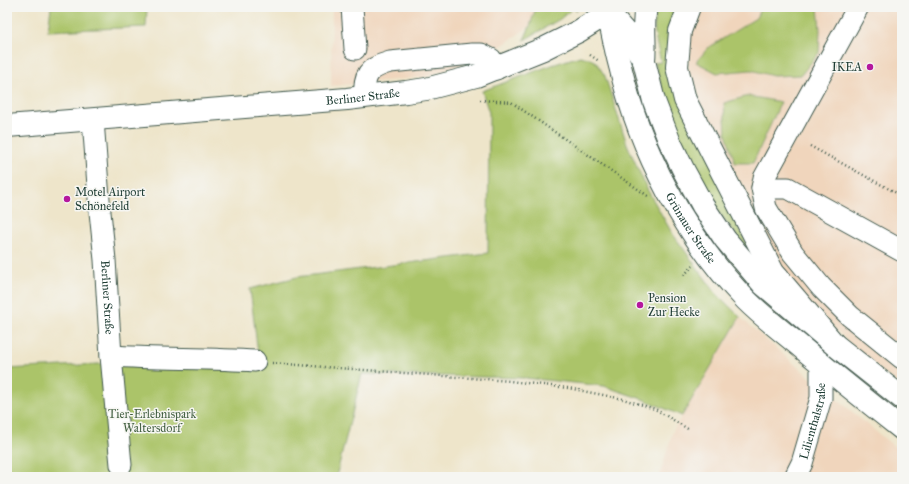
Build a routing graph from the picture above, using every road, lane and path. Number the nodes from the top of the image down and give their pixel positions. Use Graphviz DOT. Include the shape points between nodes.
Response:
graph roads {
  1 [pos="352,7"];
  2 [pos="646,7"];
  3 [pos="689,7"];
  4 [pos="858,7"];
  5 [pos="610,9"];
  6 [pos="355,49"];
  7 [pos="644,61"];
  8 [pos="496,69"];
  9 [pos="364,97"];
  10 [pos="480,100"];
  11 [pos="93,120"];
  12 [pos="7,126"];
  13 [pos="810,146"];
  14 [pos="762,188"];
  15 [pos="902,196"];
  16 [pos="652,198"];
  17 [pos="902,251"];
  18 [pos="697,261"];
  19 [pos="684,276"];
  20 [pos="835,345"];
  21 [pos="111,356"];
  22 [pos="902,358"];
  23 [pos="255,361"];
  24 [pos="821,364"];
  25 [pos="902,398"];
  26 [pos="688,429"];
  27 [pos="902,429"];
  28 [pos="121,465"];
  29 [pos="795,477"];
  1 -- 6 [label="street"];
  2 -- 7 [label="main road, Grünauer Straße" via="643,30"];
  3 -- 20 [label="main road" via="680,31 677,67 685,100 773,272"];
  4 -- 14 [label="street" via="764,178"];
  5 -- 7 [label="main road, Grünauer Straße"];
  5 -- 8 [label="main road, Berliner Straße" via="567,37"];
  5 -- 24 [label="main road, Grünauer Straße" via="620,67 634,113 655,168 684,219 714,262 746,300"];
  7 -- 20 [label="main road, Grünauer Straße" via="654,101 669,140 684,171 725,239 763,284"];
  8 -- 9 [label="main road, Berliner Straße" via="426,89"];
  8 -- 9 [label="street" via="491,59 481,54 390,62 379,65 366,75"];
  9 -- 11 [label="main road, Berliner Straße"];
  10 -- 16 [label="path" via="511,102"];
  11 -- 12 [label="main road, Berliner Straße"];
  11 -- 21 [label="street, Berliner Straße"];
  13 -- 15 [label="path"];
  14 -- 17 [label="street" via="788,188"];
  14 -- 22 [label="street" via="766,208 793,253 821,288 850,316"];
  18 -- 19 [label="path"];
  20 -- 25 [label="main road, Grünauer Straße"];
  21 -- 23 [label="street"];
  21 -- 28 [label="street, Berliner Straße"];
  23 -- 26 [label="path" via="568,388 623,399 655,409"];
  24 -- 27 [label="main road, Grünauer Straße"];
  24 -- 29 [label="street, Lilienthalstraße" via="821,398 802,463"];
}
